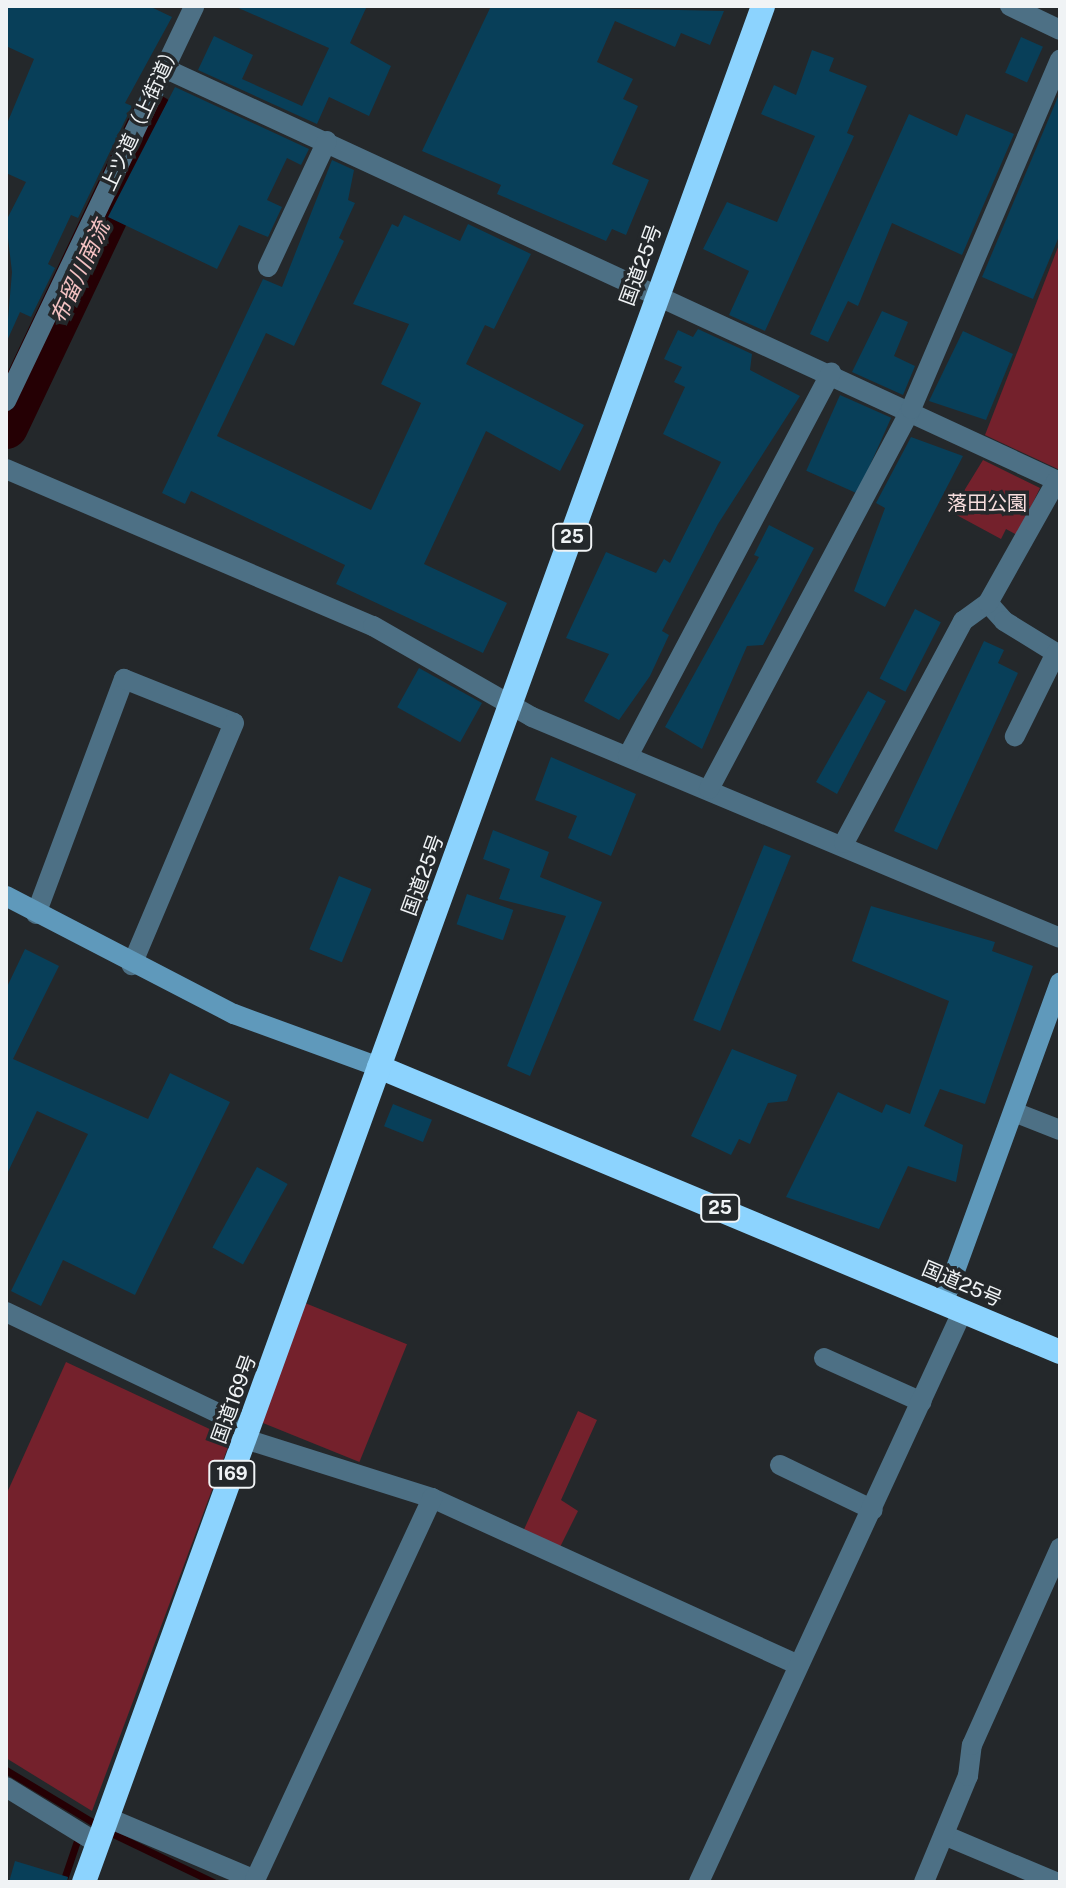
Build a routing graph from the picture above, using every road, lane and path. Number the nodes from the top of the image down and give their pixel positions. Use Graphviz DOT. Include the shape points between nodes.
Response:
graph roads {
  1 [pos="194,6"];
  2 [pos="763,6"];
  3 [pos="1010,6"];
  4 [pos="1034,11"];
  5 [pos="1060,30"];
  6 [pos="1060,59"];
  7 [pos="164,68"];
  8 [pos="327,141"];
  9 [pos="268,267"];
  10 [pos="657,292"];
  11 [pos="831,372"];
  12 [pos="6,401"];
  13 [pos="911,409"];
  14 [pos="6,469"];
  15 [pos="1059,481"];
  16 [pos="988,603"];
  17 [pos="511,704"];
  18 [pos="1015,736"];
  19 [pos="628,756"];
  20 [pos="709,789"];
  21 [pos="844,843"];
  22 [pos="6,896"];
  23 [pos="36,914"];
  24 [pos="1060,938"];
  25 [pos="132,965"];
  26 [pos="1060,982"];
  27 [pos="379,1067"];
  28 [pos="1014,1112"];
  29 [pos="1060,1130"];
  30 [pos="954,1306"];
  31 [pos="7,1314"];
  32 [pos="1060,1352"];
  33 [pos="824,1358"];
  34 [pos="922,1402"];
  35 [pos="247,1433"];
  36 [pos="780,1465"];
  37 [pos="432,1498"];
  38 [pos="873,1510"];
  39 [pos="1060,1548"];
  40 [pos="799,1665"];
  41 [pos="6,1787"];
  42 [pos="106,1817"];
  43 [pos="944,1835"];
  44 [pos="97,1843"];
  45 [pos="84,1882"];
  46 [pos="699,1882"];
  47 [pos="924,1882"];
  48 [pos="1055,1882"];
  1 -- 7 [label="street, 上ツ道（上街道）"];
  2 -- 10 [label="highway, 国道25号 / 25"];
  3 -- 4 [label="street"];
  4 -- 5 [label="street"];
  6 -- 13 [label="street"];
  7 -- 8 [label="street"];
  7 -- 12 [label="street, 上ツ道（上街道）"];
  8 -- 9 [label="street"];
  8 -- 10 [label="street"];
  10 -- 11 [label="street"];
  10 -- 17 [label="highway, 国道25号 / 25"];
  11 -- 13 [label="street"];
  11 -- 19 [label="street"];
  13 -- 15 [label="street"];
  13 -- 20 [label="street"];
  14 -- 17 [label="street" via="373,626"];
  15 -- 16 [label="street"];
  16 -- 18 [label="street" via="1004,621 1056,653"];
  16 -- 21 [label="street" via="963,621"];
  17 -- 19 [label="street"];
  17 -- 27 [label="highway, 国道25号 / 25"];
  19 -- 20 [label="street"];
  20 -- 21 [label="street"];
  21 -- 24 [label="street"];
  22 -- 23 [label="street"];
  23 -- 25 [label="street"];
  23 -- 25 [label="street" via="124,679 234,723"];
  25 -- 27 [label="street" via="234,1014"];
  26 -- 28 [label="street"];
  27 -- 30 [label="highway, 国道25号 / 25"];
  27 -- 35 [label="highway, 国道169号 / 169"];
  28 -- 29 [label="street"];
  28 -- 30 [label="street"];
  30 -- 32 [label="highway, 国道25号 / 25"];
  30 -- 34 [label="street"];
  31 -- 35 [label="street"];
  33 -- 34 [label="street"];
  34 -- 38 [label="street"];
  35 -- 37 [label="street"];
  35 -- 42 [label="highway, 国道169号 / 169"];
  36 -- 38 [label="street"];
  37 -- 40 [label="street"];
  37 -- 42 [label="street" via="255,1880"];
  38 -- 40 [label="street"];
  39 -- 43 [label="street" via="972,1745"];
  40 -- 46 [label="street"];
  41 -- 44 [label="street"];
  42 -- 44 [label="highway, 国道169号 / 169"];
  43 -- 47 [label="street"];
  43 -- 48 [label="street"];
  44 -- 45 [label="highway, 国道169号 / 169"];
}
